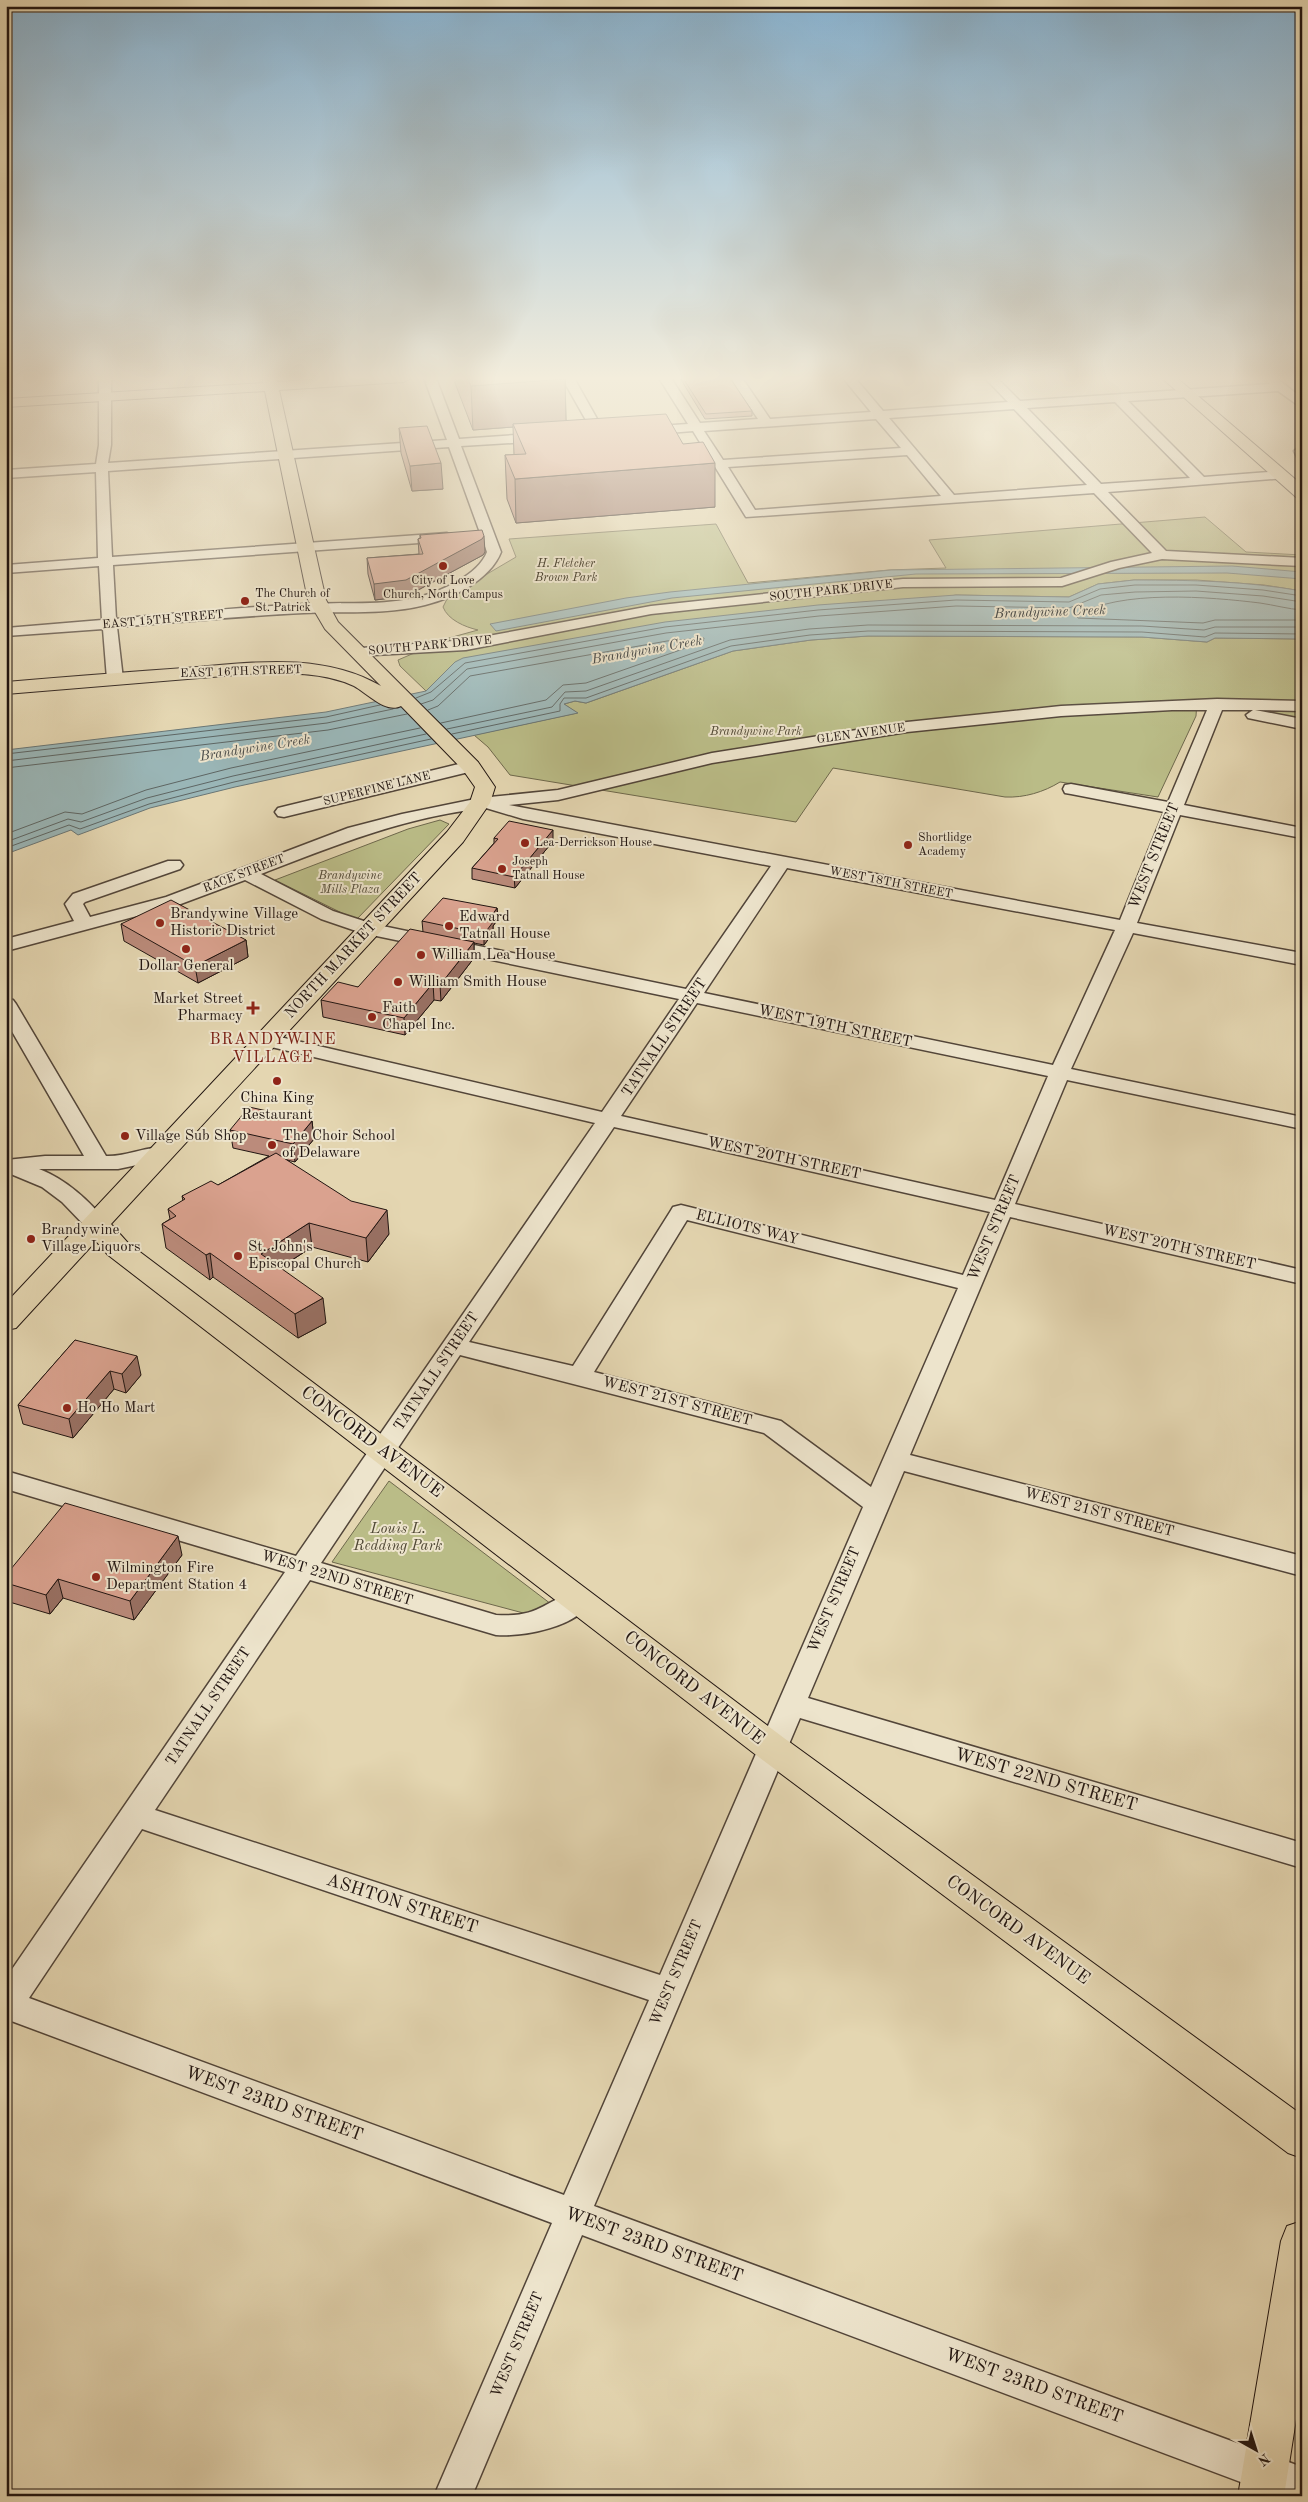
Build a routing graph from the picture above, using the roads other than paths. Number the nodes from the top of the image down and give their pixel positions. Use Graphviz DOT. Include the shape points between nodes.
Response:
graph roads {
  1 [pos="104,495"];
  2 [pos="293,495"];
  3 [pos="470,495"];
  4 [pos="739,495"];
  5 [pos="947,495"];
  6 [pos="1021,495"];
  7 [pos="1104,495"];
  8 [pos="951,500"];
  9 [pos="457,536"];
  10 [pos="304,547"];
  11 [pos="1162,555"];
  12 [pos="106,562"];
  13 [pos="1302,562"];
  14 [pos="6,569"];
  15 [pos="321,609"];
  16 [pos="111,624"];
  17 [pos="6,632"];
  18 [pos="361,653"];
  19 [pos="212,671"];
  20 [pos="116,679"];
  21 [pos="6,688"];
  22 [pos="385,689"];
  23 [pos="1217,704"];
  24 [pos="1302,706"];
  25 [pos="1302,724"];
  26 [pos="461,756"];
  27 [pos="1071,789"];
  28 [pos="480,803"];
  29 [pos="1173,809"];
  30 [pos="284,812"];
  31 [pos="1302,833"];
  32 [pos="782,863"];
  33 [pos="174,865"];
  34 [pos="246,873"];
  35 [pos="85,925"];
  36 [pos="1126,928"];
  37 [pos="369,929"];
  38 [pos="6,945"];
  39 [pos="1302,959"];
  40 [pos="692,997"];
  41 [pos="6,1004"];
  42 [pos="267,1040"];
  43 [pos="1059,1074"];
  44 [pos="609,1120"];
  45 [pos="1302,1124"];
  46 [pos="162,1153"];
  47 [pos="99,1162"];
  48 [pos="6,1167"];
  49 [pos="1003,1207"];
  50 [pos="96,1224"];
  51 [pos="1302,1277"];
  52 [pos="972,1284"];
  53 [pos="6,1321"];
  54 [pos="455,1346"];
  55 [pos="579,1376"];
  56 [pos="384,1451"];
  57 [pos="895,1460"];
  58 [pos="6,1480"];
  59 [pos="876,1504"];
  60 [pos="1302,1566"];
  61 [pos="303,1569"];
  62 [pos="579,1600"];
  63 [pos="791,1704"];
  64 [pos="772,1748"];
  65 [pos="135,1815"];
  66 [pos="1302,1856"];
  67 [pos="668,1992"];
  68 [pos="6,2005"];
  69 [pos="1302,2139"];
  70 [pos="573,2215"];
  71 [pos="1302,2241"];
  72 [pos="1276,2484"];
  73 [pos="453,2496"];
  1 -- 12 [label="street"];
  2 -- 10 [label="main road"];
  3 -- 15 [label="street" via="482,535 494,552 490,563 436,597 412,603"];
  4 -- 8 [label="street" via="751,514"];
  5 -- 8 [label="street"];
  6 -- 8 [label="street"];
  7 -- 11 [label="street"];
  9 -- 10 [label="street"];
  10 -- 12 [label="street"];
  10 -- 15 [label="main road"];
  11 -- 13 [label="street, SOUTH PARK DRIVE"];
  11 -- 18 [label="street, SOUTH PARK DRIVE" via="1047,582 903,584 678,607 466,645"];
  12 -- 14 [label="street"];
  12 -- 16 [label="street"];
  15 -- 16 [label="street, EAST 15TH STREET"];
  15 -- 18 [label="main road" via="331,625"];
  16 -- 17 [label="street, EAST 15TH STREET"];
  16 -- 20 [label="street"];
  18 -- 19 [label="main road"];
  18 -- 22 [label="main road"];
  19 -- 20 [label="main road, EAST 16TH STREET"];
  19 -- 22 [label="main road, EAST 16TH STREET" via="314,669"];
  20 -- 21 [label="main road, EAST 16TH STREET"];
  22 -- 26 [label="main road, EAST 16TH STREET"];
  23 -- 24 [label="street"];
  23 -- 25 [label="street"];
  23 -- 28 [label="street, GLEN AVENUE" via="1061,711 891,729 712,758 558,795"];
  23 -- 29 [label="street, WEST STREET"];
  26 -- 28 [label="main road" via="485,787"];
  26 -- 30 [label="street, SUPERFINE LANE"];
  27 -- 29 [label="street"];
  28 -- 32 [label="street, WEST 18TH STREET"];
  28 -- 34 [label="street, RACE STREET" via="354,832"];
  28 -- 37 [label="main road, NORTH MARKET STREET" via="454,837"];
  29 -- 31 [label="street"];
  29 -- 36 [label="street, WEST STREET"];
  32 -- 36 [label="street, WEST 18TH STREET"];
  32 -- 40 [label="street, TATNALL STREET"];
  33 -- 35 [label="street" via="79,898 74,904"];
  34 -- 35 [label="street, RACE STREET" via="172,901"];
  34 -- 37 [label="street, WEST 19TH STREET" via="327,915"];
  35 -- 38 [label="street, RACE STREET"];
  36 -- 39 [label="street, WEST 18TH STREET"];
  36 -- 43 [label="street, WEST STREET"];
  37 -- 40 [label="street, WEST 19TH STREET"];
  37 -- 42 [label="main road, NORTH MARKET STREET"];
  40 -- 43 [label="street, WEST 19TH STREET"];
  40 -- 44 [label="street, TATNALL STREET"];
  41 -- 47 [label="street"];
  42 -- 44 [label="street, WEST 20TH STREET"];
  42 -- 46 [label="main road, NORTH MARKET STREET"];
  43 -- 45 [label="street, WEST 19TH STREET"];
  43 -- 49 [label="street, WEST STREET"];
  44 -- 49 [label="street, WEST 20TH STREET"];
  44 -- 54 [label="street, TATNALL STREET"];
  46 -- 47 [label="street" via="129,1162"];
  46 -- 50 [label="main road, NORTH MARKET STREET"];
  47 -- 48 [label="street" via="45,1162"];
  48 -- 50 [label="street" via="41,1176 73,1199"];
  49 -- 51 [label="street, WEST 20TH STREET"];
  49 -- 52 [label="street, WEST STREET"];
  50 -- 53 [label="main road, NORTH MARKET STREET"];
  50 -- 56 [label="main road, CONCORD AVENUE" via="118,1249"];
  52 -- 55 [label="street, ELLIOTS WAY" via="681,1212"];
  52 -- 57 [label="street, WEST STREET"];
  54 -- 55 [label="street, WEST 21ST STREET"];
  54 -- 56 [label="street, TATNALL STREET"];
  55 -- 59 [label="street, WEST 21ST STREET" via="772,1427"];
  56 -- 61 [label="street, TATNALL STREET"];
  56 -- 62 [label="main road, CONCORD AVENUE"];
  57 -- 59 [label="street, WEST STREET"];
  57 -- 60 [label="street, WEST 21ST STREET"];
  58 -- 61 [label="street, WEST 22ND STREET"];
  59 -- 63 [label="street, WEST STREET"];
  61 -- 62 [label="street, WEST 22ND STREET" via="496,1625 530,1625 550,1618"];
  61 -- 65 [label="street, TATNALL STREET"];
  62 -- 64 [label="main road, CONCORD AVENUE"];
  63 -- 64 [label="street, WEST STREET"];
  63 -- 66 [label="street, WEST 22ND STREET"];
  64 -- 67 [label="street, WEST STREET"];
  64 -- 69 [label="main road, CONCORD AVENUE"];
  65 -- 67 [label="street, ASHTON STREET"];
  65 -- 68 [label="street, TATNALL STREET"];
  67 -- 70 [label="street, WEST STREET"];
  68 -- 70 [label="street, WEST 23RD STREET"];
  70 -- 72 [label="street, WEST 23RD STREET"];
  70 -- 73 [label="street, WEST STREET"];
  71 -- 72 [label="main road"];
}
